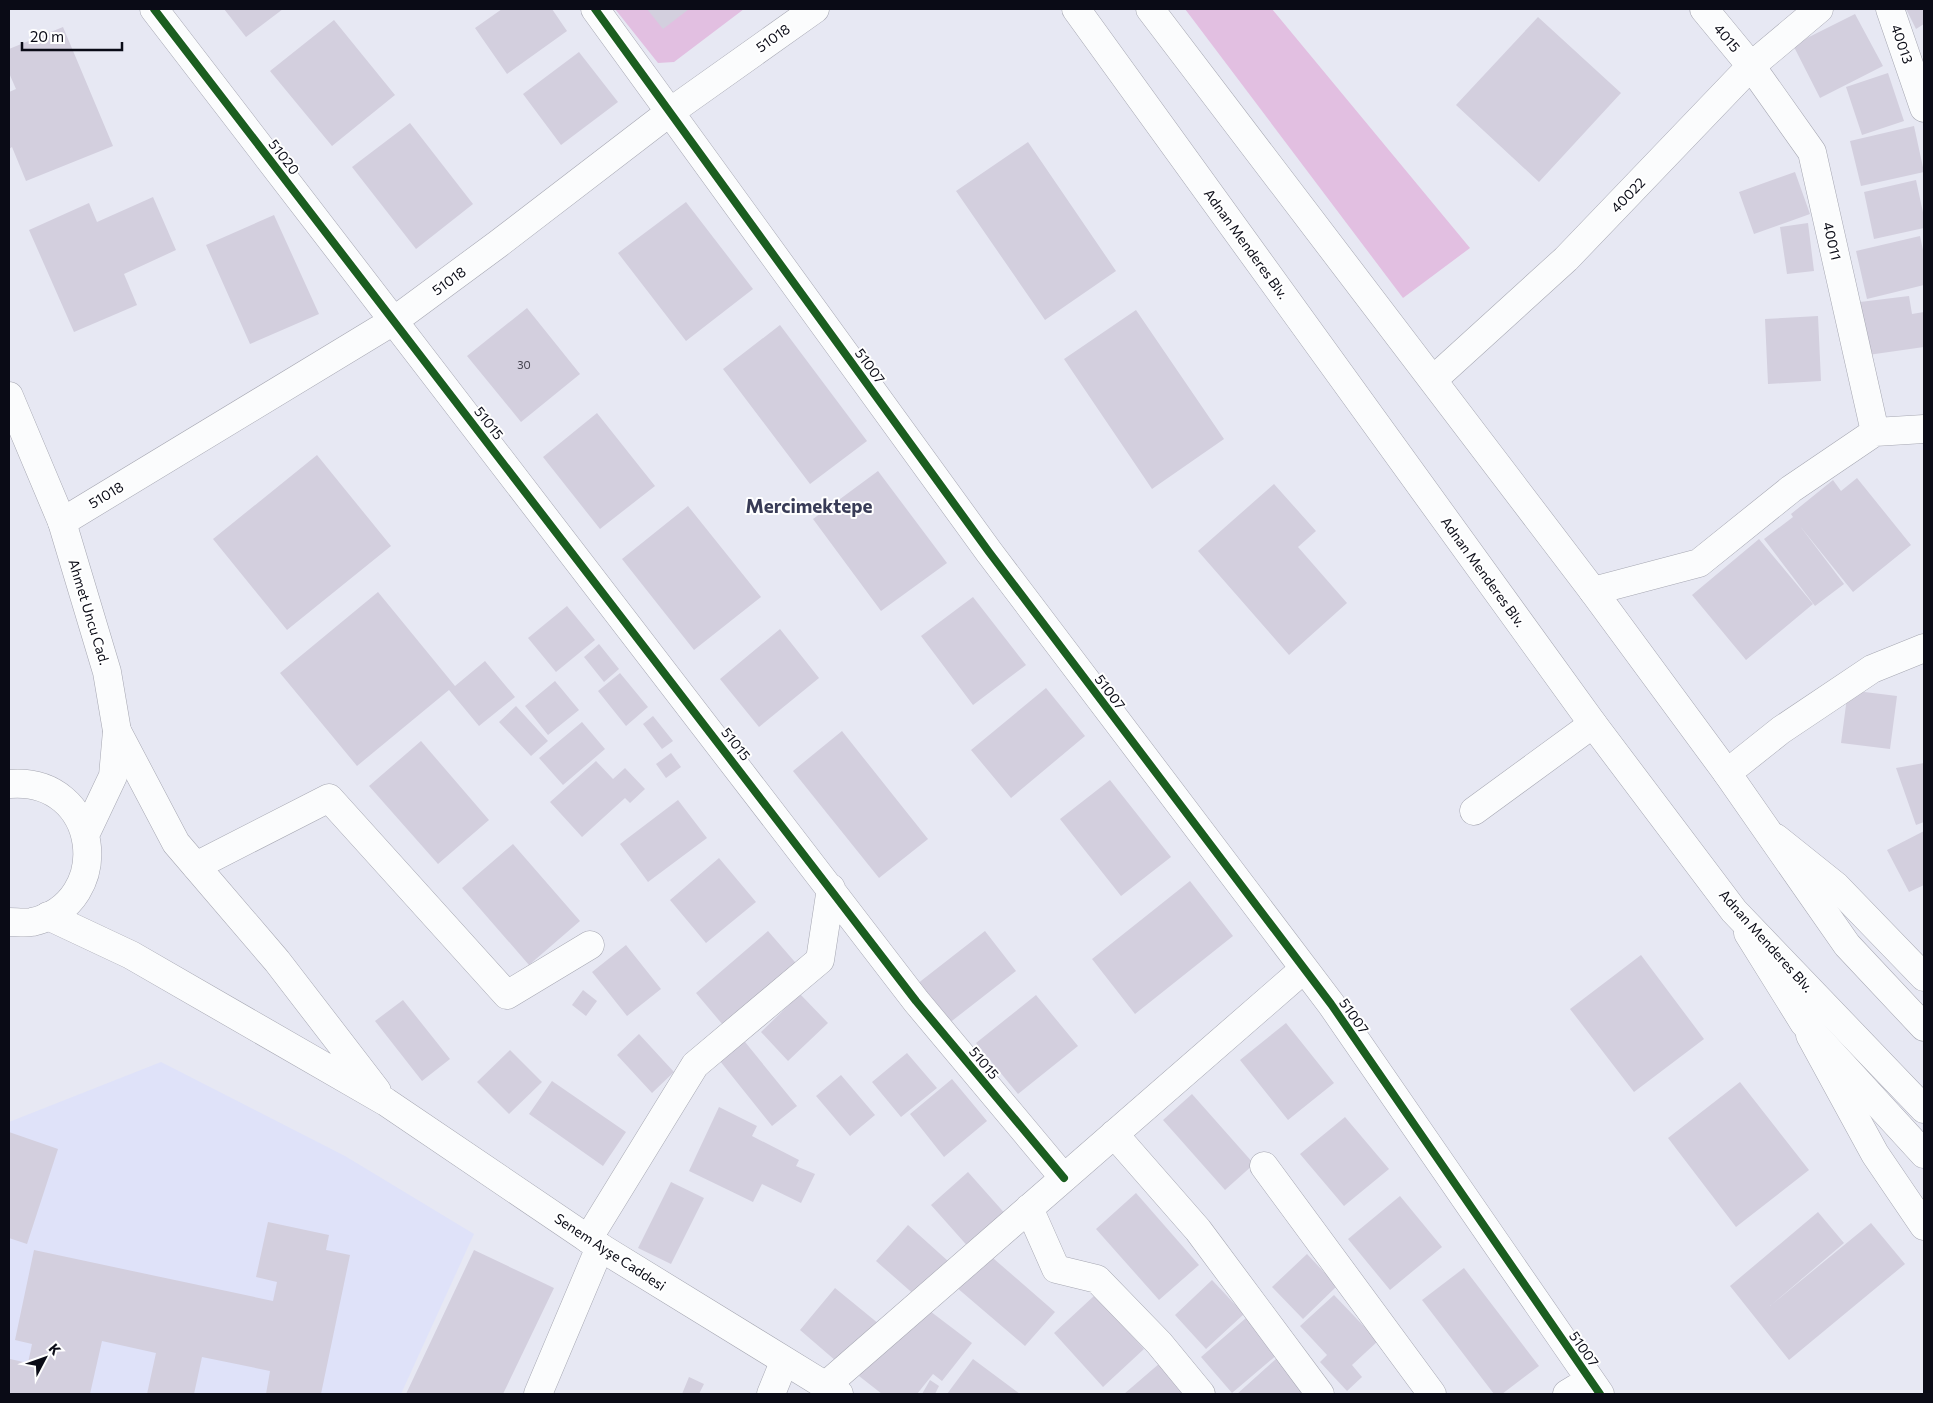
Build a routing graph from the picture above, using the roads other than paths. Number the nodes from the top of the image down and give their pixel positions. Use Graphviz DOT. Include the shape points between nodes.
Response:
graph roads {
  1 [pos="154,9"];
  2 [pos="595,9"];
  3 [pos="815,9"];
  4 [pos="1076,9"];
  5 [pos="1150,9"];
  6 [pos="1704,9"];
  7 [pos="1819,9"];
  8 [pos="1890,9"];
  9 [pos="1751,66"];
  10 [pos="1924,108"];
  11 [pos="670,112"];
  12 [pos="395,320"];
  13 [pos="1434,379"];
  14 [pos="9,396"];
  15 [pos="1924,430"];
  16 [pos="1875,432"];
  17 [pos="62,522"];
  18 [pos="1593,591"];
  19 [pos="1924,648"];
  20 [pos="1593,724"];
  21 [pos="117,731"];
  22 [pos="1727,773"];
  23 [pos="9,784"];
  24 [pos="1474,811"];
  25 [pos="1766,829"];
  26 [pos="86,833"];
  27 [pos="196,866"];
  28 [pos="831,888"];
  29 [pos="1734,911"];
  30 [pos="48,916"];
  31 [pos="9,922"];
  32 [pos="590,945"];
  33 [pos="1304,969"];
  34 [pos="1924,977"];
  35 [pos="1804,1023"];
  36 [pos="1924,1027"];
  37 [pos="386,1102"];
  38 [pos="1924,1109"];
  39 [pos="1114,1134"];
  40 [pos="1924,1154"];
  41 [pos="1264,1166"];
  42 [pos="1064,1178"];
  43 [pos="1029,1208"];
  44 [pos="1924,1226"];
  45 [pos="594,1243"];
  46 [pos="784,1362"];
  47 [pos="1595,1387"];
  48 [pos="831,1391"];
  49 [pos="538,1394"];
  50 [pos="771,1394"];
  51 [pos="1201,1394"];
  52 [pos="1320,1394"];
  53 [pos="1432,1394"];
  54 [pos="1567,1394"];
  1 -- 12 [label="street, 51020"];
  2 -- 11 [label="street, 51007"];
  3 -- 11 [label="street, 51018"];
  4 -- 20 [label="street, Adnan Menderes Blv."];
  5 -- 13 [label="street"];
  6 -- 9 [label="street, 4015"];
  7 -- 9 [label="street, 40022"];
  8 -- 10 [label="street, 40013"];
  9 -- 13 [label="street, 40022" via="1566,259"];
  9 -- 16 [label="street, 40011" via="1812,152"];
  11 -- 12 [label="street, 51018"];
  11 -- 33 [label="street, 51007" via="989,552"];
  12 -- 17 [label="street, 51018"];
  12 -- 28 [label="street, 51015"];
  13 -- 18 [label="street"];
  14 -- 17 [label="street, Ahmet Uncu Cad."];
  15 -- 16 [label="street"];
  16 -- 18 [label="street" via="1791,489 1699,563"];
  17 -- 21 [label="street, Ahmet Uncu Cad." via="107,672"];
  18 -- 22 [label="street"];
  19 -- 22 [label="street" via="1872,669 1782,730"];
  20 -- 24 [label="street"];
  20 -- 29 [label="street, Adnan Menderes Blv."];
  21 -- 26 [label="street, Ahmet Uncu Cad." via="113,776"];
  21 -- 27 [label="street" via="176,843"];
  22 -- 25 [label="street"];
  23 -- 26 [label="street" via="26,782 49,789 72,807"];
  25 -- 34 [label="street" via="1836,886"];
  25 -- 36 [label="street" via="1847,945"];
  26 -- 30 [label="street" via="85,874 68,902"];
  27 -- 32 [label="street" via="328,798 507,995"];
  27 -- 37 [label="street" via="277,961"];
  28 -- 42 [label="street, 51015" via="916,1001"];
  28 -- 45 [label="street" via="820,960 695,1065"];
  29 -- 35 [label="street"];
  29 -- 38 [label="street, Adnan Menderes Blv."];
  30 -- 31 [label="street" via="31,922"];
  30 -- 37 [label="street" via="131,954"];
  33 -- 39 [label="street"];
  33 -- 47 [label="street, 51007"];
  35 -- 40 [label="street"];
  35 -- 44 [label="street" via="1875,1154"];
  37 -- 45 [label="street, Senem Ayşe Caddesi"];
  39 -- 42 [label="street"];
  39 -- 52 [label="street" via="1198,1230"];
  41 -- 53 [label="street"];
  42 -- 43 [label="street"];
  43 -- 48 [label="street"];
  43 -- 51 [label="street" via="1056,1268 1097,1280 1158,1343"];
  45 -- 46 [label="street, Senem Ayşe Caddesi"];
  45 -- 49 [label="street"];
  46 -- 48 [label="street, Senem Ayşe Caddesi"];
  46 -- 50 [label="street"];
  47 -- 54 [label="street"];
}
